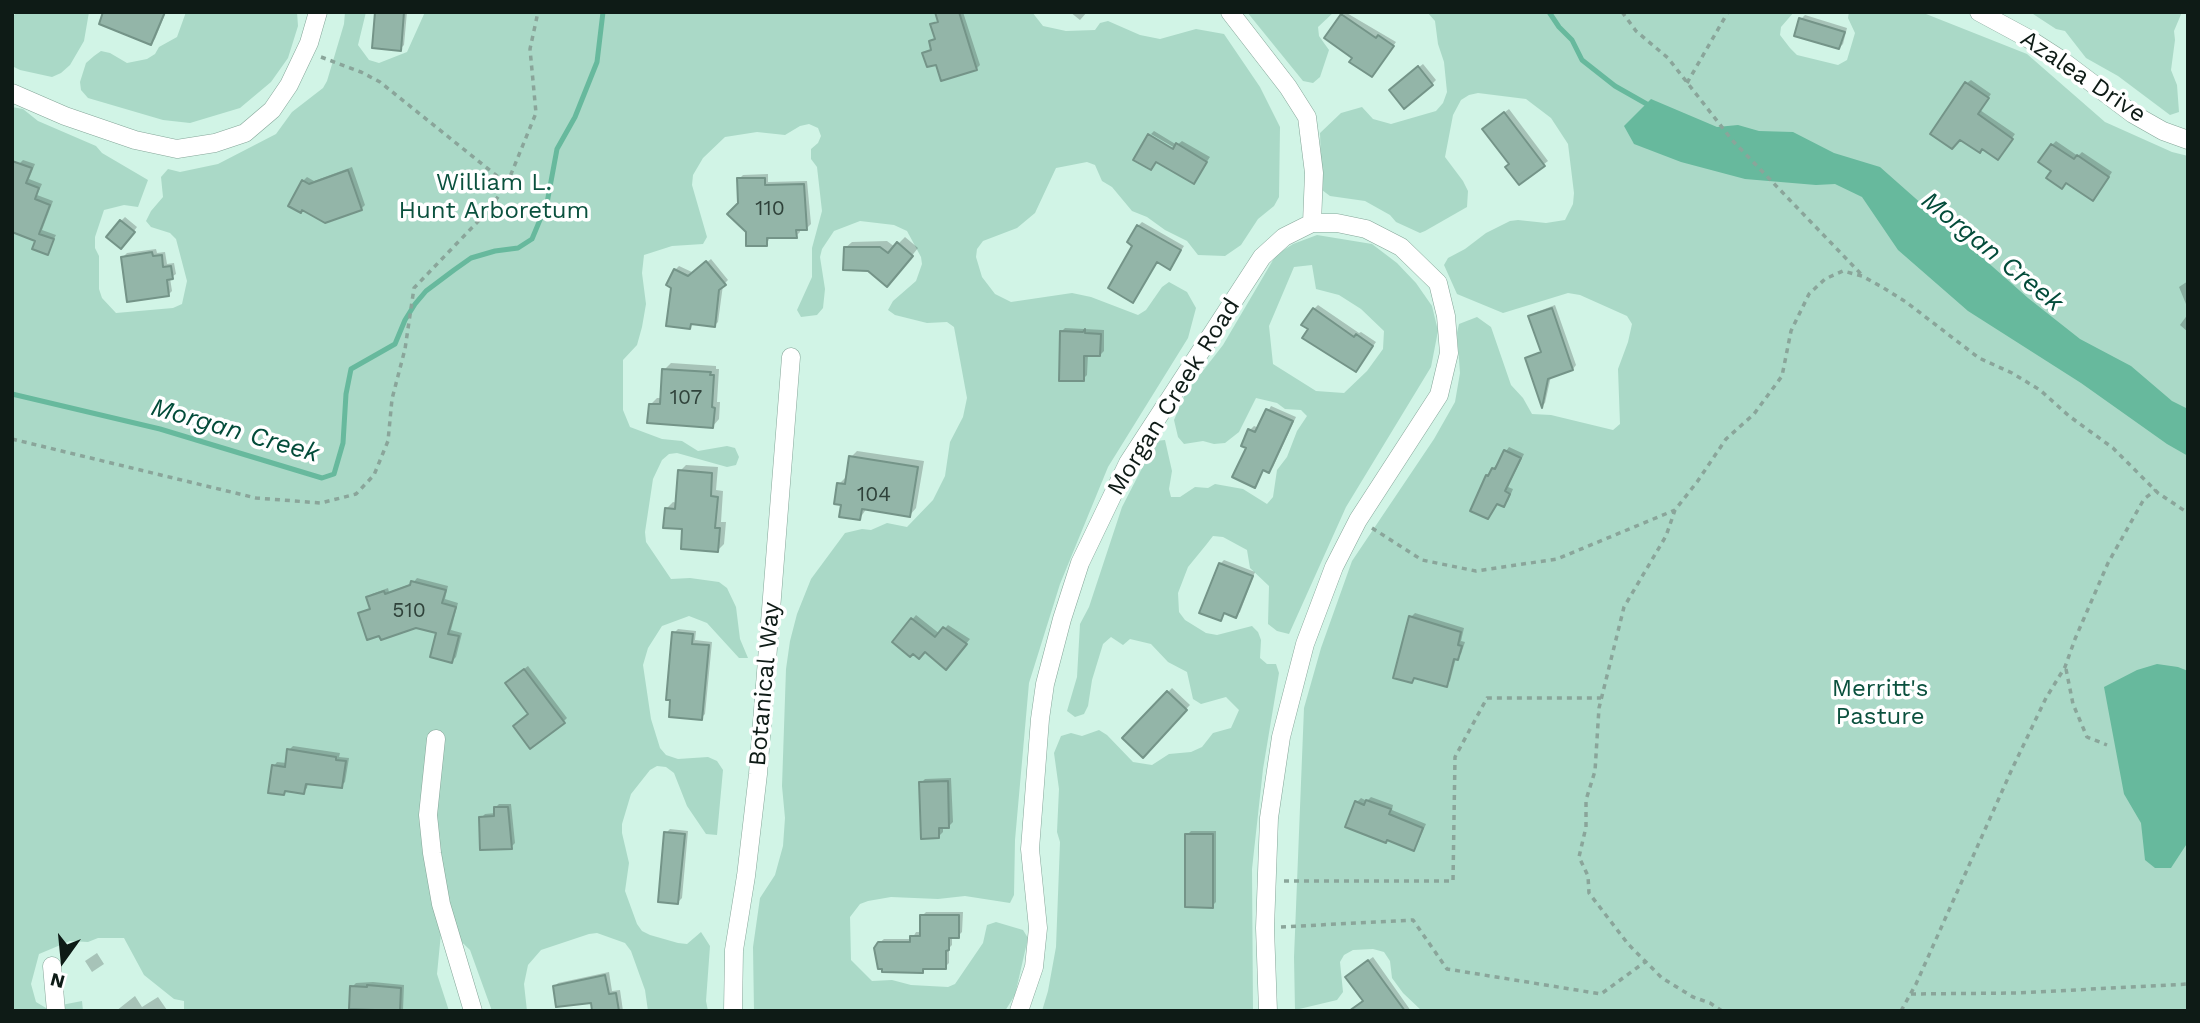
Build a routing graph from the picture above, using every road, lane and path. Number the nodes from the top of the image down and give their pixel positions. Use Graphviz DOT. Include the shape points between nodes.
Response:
graph roads {
  1 [pos="318,12"];
  2 [pos="538,12"];
  3 [pos="1230,12"];
  4 [pos="1622,12"];
  5 [pos="1728,12"];
  6 [pos="1979,12"];
  7 [pos="305,52"];
  8 [pos="1687,83"];
  9 [pos="12,93"];
  10 [pos="2188,140"];
  11 [pos="507,184"];
  12 [pos="1312,223"];
  13 [pos="1862,276"];
  14 [pos="791,357"];
  15 [pos="12,439"];
  16 [pos="2156,490"];
  17 [pos="1675,510"];
  18 [pos="2188,513"];
  19 [pos="1358,520"];
  20 [pos="2065,667"];
  21 [pos="1601,698"];
  22 [pos="436,739"];
  23 [pos="2107,745"];
  24 [pos="1267,881"];
  25 [pos="1265,928"];
  26 [pos="1646,961"];
  27 [pos="52,966"];
  28 [pos="2188,984"];
  29 [pos="1911,994"];
  30 [pos="56,1011"];
  31 [pos="472,1011"];
  32 [pos="733,1011"];
  33 [pos="1019,1011"];
  34 [pos="1268,1011"];
  35 [pos="1722,1011"];
  36 [pos="1901,1011"];
  1 -- 7 [label="street"];
  2 -- 11 [label="path" via="530,49 537,113"];
  3 -- 12 [label="street" via="1307,117 1314,173"];
  4 -- 8 [label="path"];
  5 -- 8 [label="path"];
  6 -- 10 [label="street, Azalea Drive" via="2060,59 2133,114"];
  7 -- 9 [label="street" via="272,110 245,133 177,149 135,140"];
  7 -- 11 [label="path" via="380,82"];
  8 -- 13 [label="path" via="1732,140"];
  11 -- 15 [label="path" via="488,211 414,288 388,441 374,475 356,494 321,503 256,498"];
  12 -- 19 [label="street" via="1366,229 1401,247 1438,283 1446,316 1449,353 1439,395"];
  12 -- 33 [label="street, Morgan Creek Road" via="1284,237 1262,257 1128,463 1080,563 1045,684 1040,719 1030,849 1038,928 1034,967"];
  13 -- 16 [label="path" via="1906,302 1979,358 2040,390 2113,448"];
  13 -- 17 [label="path" via="1843,271 1809,294 1791,331 1782,376 1754,414 1726,439"];
  14 -- 32 [label="street, Botanical Way" via="758,774 733,950"];
  16 -- 18 [label="path"];
  16 -- 20 [label="path" via="2144,499 2108,563"];
  17 -- 19 [label="path" via="1557,559 1475,571 1422,560"];
  17 -- 21 [label="path" via="1667,536 1624,607"];
  19 -- 24 [label="street" via="1334,567 1305,644 1281,737 1269,818"];
  20 -- 23 [label="path" via="2087,737"];
  20 -- 29 [label="path" via="2012,769"];
  21 -- 24 [label="path" via="1488,698 1455,757 1453,881"];
  21 -- 26 [label="path" via="1595,771 1586,800 1579,857 1589,892"];
  22 -- 31 [label="street" via="428,815 432,853 440,904"];
  24 -- 25 [label="street"];
  25 -- 26 [label="path" via="1413,920 1447,969 1601,994"];
  25 -- 34 [label="street"];
  26 -- 35 [label="path" via="1662,978"];
  27 -- 30 [label="street"];
  28 -- 29 [label="path"];
  29 -- 36 [label="path"];
}
